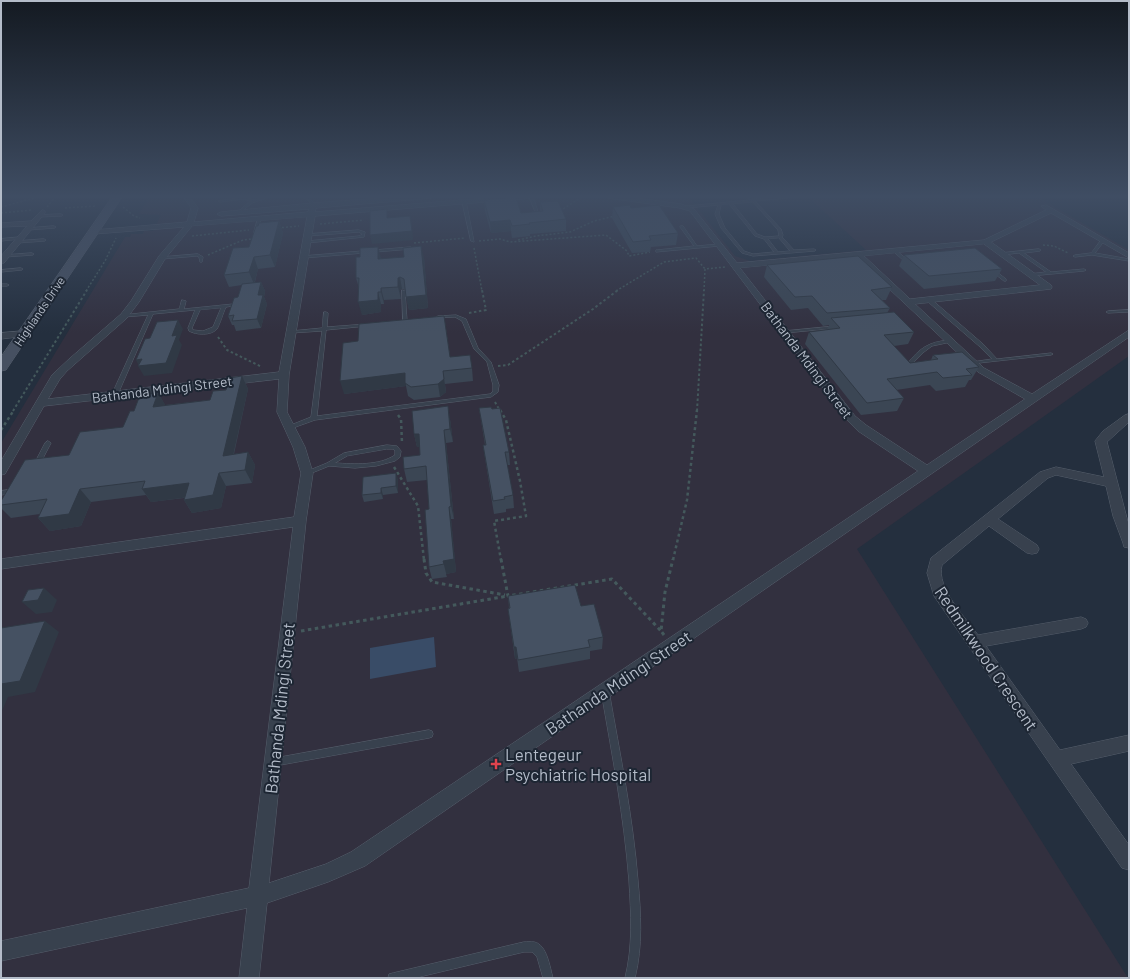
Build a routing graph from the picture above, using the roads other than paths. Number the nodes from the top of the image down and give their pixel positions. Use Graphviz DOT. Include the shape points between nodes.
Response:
graph roads {
  1 [pos="17,242"];
  2 [pos="87,242"];
  3 [pos="176,242"];
  4 [pos="306,242"];
  5 [pos="692,242"];
  6 [pos="716,242"];
  7 [pos="736,242"];
  8 [pos="768,242"];
  9 [pos="784,242"];
  10 [pos="986,242"];
  11 [pos="1102,242"];
  12 [pos="1106,242"];
  13 [pos="719,245"];
  14 [pos="696,247"];
  15 [pos="414,248"];
  16 [pos="396,249"];
  17 [pos="814,250"];
  18 [pos="1039,250"];
  19 [pos="657,251"];
  20 [pos="895,251"];
  21 [pos="793,252"];
  22 [pos="1020,252"];
  23 [pos="777,253"];
  24 [pos="32,254"];
  25 [pos="1001,254"];
  26 [pos="1092,254"];
  27 [pos="4,255"];
  28 [pos="396,255"];
  29 [pos="858,255"];
  30 [pos="1075,256"];
  31 [pos="1129,256"];
  32 [pos="304,257"];
  33 [pos="162,258"];
  34 [pos="201,259"];
  35 [pos="1129,260"];
  36 [pos="915,261"];
  37 [pos="735,266"];
  38 [pos="989,268"];
  39 [pos="21,269"];
  40 [pos="1084,270"];
  41 [pos="1,271"];
  42 [pos="1050,273"];
  43 [pos="1030,275"];
  44 [pos="1005,280"];
  45 [pos="1,285"];
  46 [pos="7,285"];
  47 [pos="403,291"];
  48 [pos="930,300"];
  49 [pos="184,301"];
  50 [pos="908,302"];
  51 [pos="233,305"];
  52 [pos="224,306"];
  53 [pos="198,308"];
  54 [pos="181,310"];
  55 [pos="1129,311"];
  56 [pos="1108,312"];
  57 [pos="151,313"];
  58 [pos="326,313"];
  59 [pos="124,316"];
  60 [pos="436,318"];
  61 [pos="413,320"];
  62 [pos="406,321"];
  63 [pos="398,322"];
  64 [pos="376,324"];
  65 [pos="840,327"];
  66 [pos="324,329"];
  67 [pos="291,332"];
  68 [pos="785,332"];
  69 [pos="1129,333"];
  70 [pos="23,334"];
  71 [pos="1,336"];
  72 [pos="949,341"];
  73 [pos="1051,354"];
  74 [pos="995,360"];
  75 [pos="972,363"];
  76 [pos="909,364"];
  77 [pos="1,367"];
  78 [pos="284,375"];
  79 [pos="115,394"];
  80 [pos="1033,399"];
  81 [pos="40,403"];
  82 [pos="1129,416"];
  83 [pos="314,418"];
  84 [pos="288,428"];
  85 [pos="48,443"];
  86 [pos="329,464"];
  87 [pos="35,468"];
  88 [pos="1,471"];
  89 [pos="927,471"];
  90 [pos="307,473"];
  91 [pos="1110,483"];
  92 [pos="20,489"];
  93 [pos="1,493"];
  94 [pos="989,520"];
  95 [pos="300,521"];
  96 [pos="1129,543"];
  97 [pos="1032,549"];
  98 [pos="1,564"];
  99 [pos="1081,623"];
  100 [pos="974,642"];
  101 [pos="605,691"];
  102 [pos="429,734"];
  103 [pos="1129,743"];
  104 [pos="1057,759"];
  105 [pos="273,762"];
  106 [pos="1129,861"];
  107 [pos="258,896"];
  108 [pos="1,951"];
  109 [pos="250,978"];
  110 [pos="394,978"];
  111 [pos="548,978"];
  112 [pos="630,978"];
  1 -- 27 [label="street"];
  2 -- 70 [label="main road, Highlands Drive"];
  3 -- 33 [label="street"];
  4 -- 32 [label="street, Bathanda Mdingi Street"];
  5 -- 14 [label="lane"];
  6 -- 13 [label="street, Bathanda Mdingi Street"];
  7 -- 23 [label="lane" via="744,252 753,255"];
  8 -- 23 [label="lane"];
  9 -- 21 [label="lane"];
  10 -- 20 [label="street" via="961,247"];
  10 -- 25 [label="street"];
  11 -- 26 [label="lane"];
  12 -- 31 [label="street"];
  13 -- 14 [label="lane"];
  13 -- 37 [label="street, Bathanda Mdingi Street"];
  14 -- 19 [label="lane"];
  15 -- 16 [label="lane"];
  16 -- 28 [label="lane"];
  16 -- 32 [label="lane"];
  17 -- 21 [label="lane"];
  18 -- 22 [label="lane"];
  20 -- 29 [label="street"];
  20 -- 36 [label="lane" via="904,259"];
  21 -- 23 [label="lane"];
  22 -- 25 [label="lane"];
  22 -- 42 [label="lane"];
  24 -- 27 [label="lane"];
  25 -- 43 [label="street"];
  26 -- 30 [label="lane"];
  26 -- 35 [label="lane"];
  29 -- 37 [label="street"];
  29 -- 50 [label="street"];
  32 -- 67 [label="street, Bathanda Mdingi Street"];
  33 -- 34 [label="lane" via="196,255"];
  33 -- 59 [label="street" via="141,294"];
  37 -- 68 [label="street, Bathanda Mdingi Street"];
  38 -- 44 [label="lane"];
  39 -- 41 [label="lane"];
  40 -- 42 [label="lane"];
  42 -- 43 [label="lane"];
  43 -- 48 [label="street" via="1048,287"];
  45 -- 46 [label="lane"];
  47 -- 62 [label="lane"];
  48 -- 50 [label="street"];
  48 -- 74 [label="lane"];
  49 -- 54 [label="lane"];
  50 -- 72 [label="street"];
  51 -- 52 [label="lane"];
  52 -- 53 [label="lane"];
  52 -- 53 [label="lane" via="217,326 213,330 198,333 191,331 190,328"];
  53 -- 54 [label="lane"];
  54 -- 57 [label="lane"];
  55 -- 56 [label="lane"];
  57 -- 59 [label="lane"];
  57 -- 79 [label="lane"];
  58 -- 66 [label="lane"];
  59 -- 81 [label="street" via="103,337 64,368"];
  60 -- 83 [label="lane" via="451,316 464,320 476,349 491,367 496,390 491,395"];
  61 -- 62 [label="lane"];
  62 -- 63 [label="lane"];
  64 -- 66 [label="lane"];
  65 -- 68 [label="lane"];
  66 -- 67 [label="lane"];
  66 -- 83 [label="lane"];
  67 -- 78 [label="street, Bathanda Mdingi Street"];
  68 -- 89 [label="street, Bathanda Mdingi Street" via="854,422"];
  69 -- 80 [label="street, Bathanda Mdingi Street"];
  70 -- 71 [label="street"];
  70 -- 77 [label="main road, Highlands Drive"];
  72 -- 75 [label="street"];
  72 -- 76 [label="lane" via="933,343"];
  73 -- 74 [label="lane"];
  74 -- 75 [label="lane"];
  75 -- 80 [label="street" via="989,376"];
  78 -- 79 [label="street, Bathanda Mdingi Street"];
  78 -- 84 [label="street, Bathanda Mdingi Street" via="282,412"];
  79 -- 81 [label="street, Bathanda Mdingi Street"];
  80 -- 89 [label="street, Bathanda Mdingi Street"];
  81 -- 88 [label="street"];
  82 -- 91 [label="street" via="1101,441"];
  83 -- 84 [label="lane"];
  84 -- 90 [label="street, Bathanda Mdingi Street" via="299,447"];
  85 -- 87 [label="lane"];
  86 -- 86 [label="lane" via="346,454 387,447 398,451 398,456 390,461 347,466"];
  86 -- 90 [label="lane"];
  89 -- 101 [label="street, Bathanda Mdingi Street"];
  90 -- 95 [label="street, Bathanda Mdingi Street"];
  91 -- 94 [label="street, Redmilkwood Crescent" via="1064,472 1050,472"];
  91 -- 96 [label="street"];
  92 -- 93 [label="lane"];
  94 -- 97 [label="street"];
  94 -- 100 [label="street, Redmilkwood Crescent" via="936,562 933,569 939,592"];
  95 -- 98 [label="street"];
  95 -- 105 [label="street, Bathanda Mdingi Street"];
  99 -- 100 [label="street"];
  100 -- 104 [label="street, Redmilkwood Crescent"];
  101 -- 107 [label="street, Bathanda Mdingi Street" via="358,859 328,873"];
  101 -- 112 [label="lane" via="633,864 637,925 635,962"];
  102 -- 105 [label="lane"];
  103 -- 104 [label="street"];
  104 -- 106 [label="street, Redmilkwood Crescent"];
  105 -- 107 [label="street, Bathanda Mdingi Street"];
  107 -- 108 [label="street, Bathanda Mdingi Street"];
  107 -- 109 [label="street, Bathanda Mdingi Street"];
  110 -- 111 [label="lane" via="524,947 534,947 541,954"];
}
